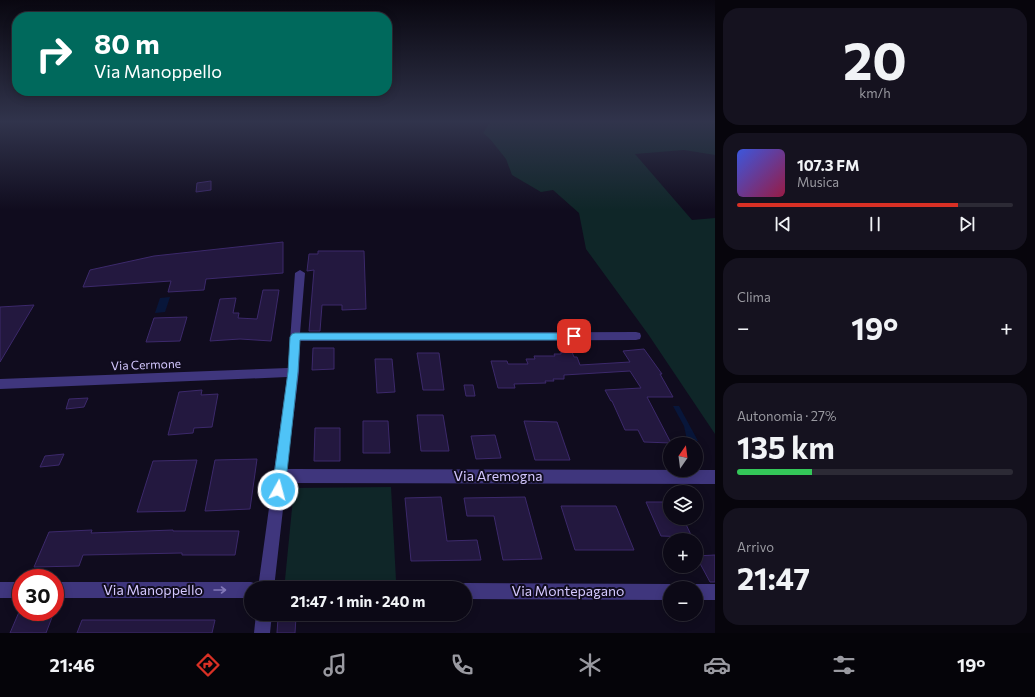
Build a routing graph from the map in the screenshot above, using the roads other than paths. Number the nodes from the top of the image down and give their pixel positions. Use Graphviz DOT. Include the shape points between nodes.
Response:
graph roads {
  1 [pos="300,273"];
  2 [pos="636,336"];
  3 [pos="295,337"];
  4 [pos="293,372"];
  5 [pos="0,384"];
  6 [pos="280,476"];
  7 [pos="715,477"];
  8 [pos="267,581"];
  9 [pos="0,590"];
  10 [pos="12,590"];
  11 [pos="64,590"];
  12 [pos="244,590"];
  13 [pos="472,591"];
  14 [pos="663,592"];
  15 [pos="703,592"];
  16 [pos="715,592"];
  17 [pos="263,621"];
  18 [pos="262,633"];
  1 -- 3 [label="street"];
  2 -- 3 [label="street"];
  3 -- 4 [label="street"];
  4 -- 5 [label="street, Via Cermone"];
  4 -- 6 [label="street"];
  6 -- 7 [label="street, Via Aremogna"];
  6 -- 8 [label="street"];
  9 -- 10 [label="street"];
  11 -- 12 [label="street, Via Manoppello, one-way"];
  13 -- 14 [label="street, Via Montepagano"];
  15 -- 16 [label="street"];
  17 -- 18 [label="street"];
}
